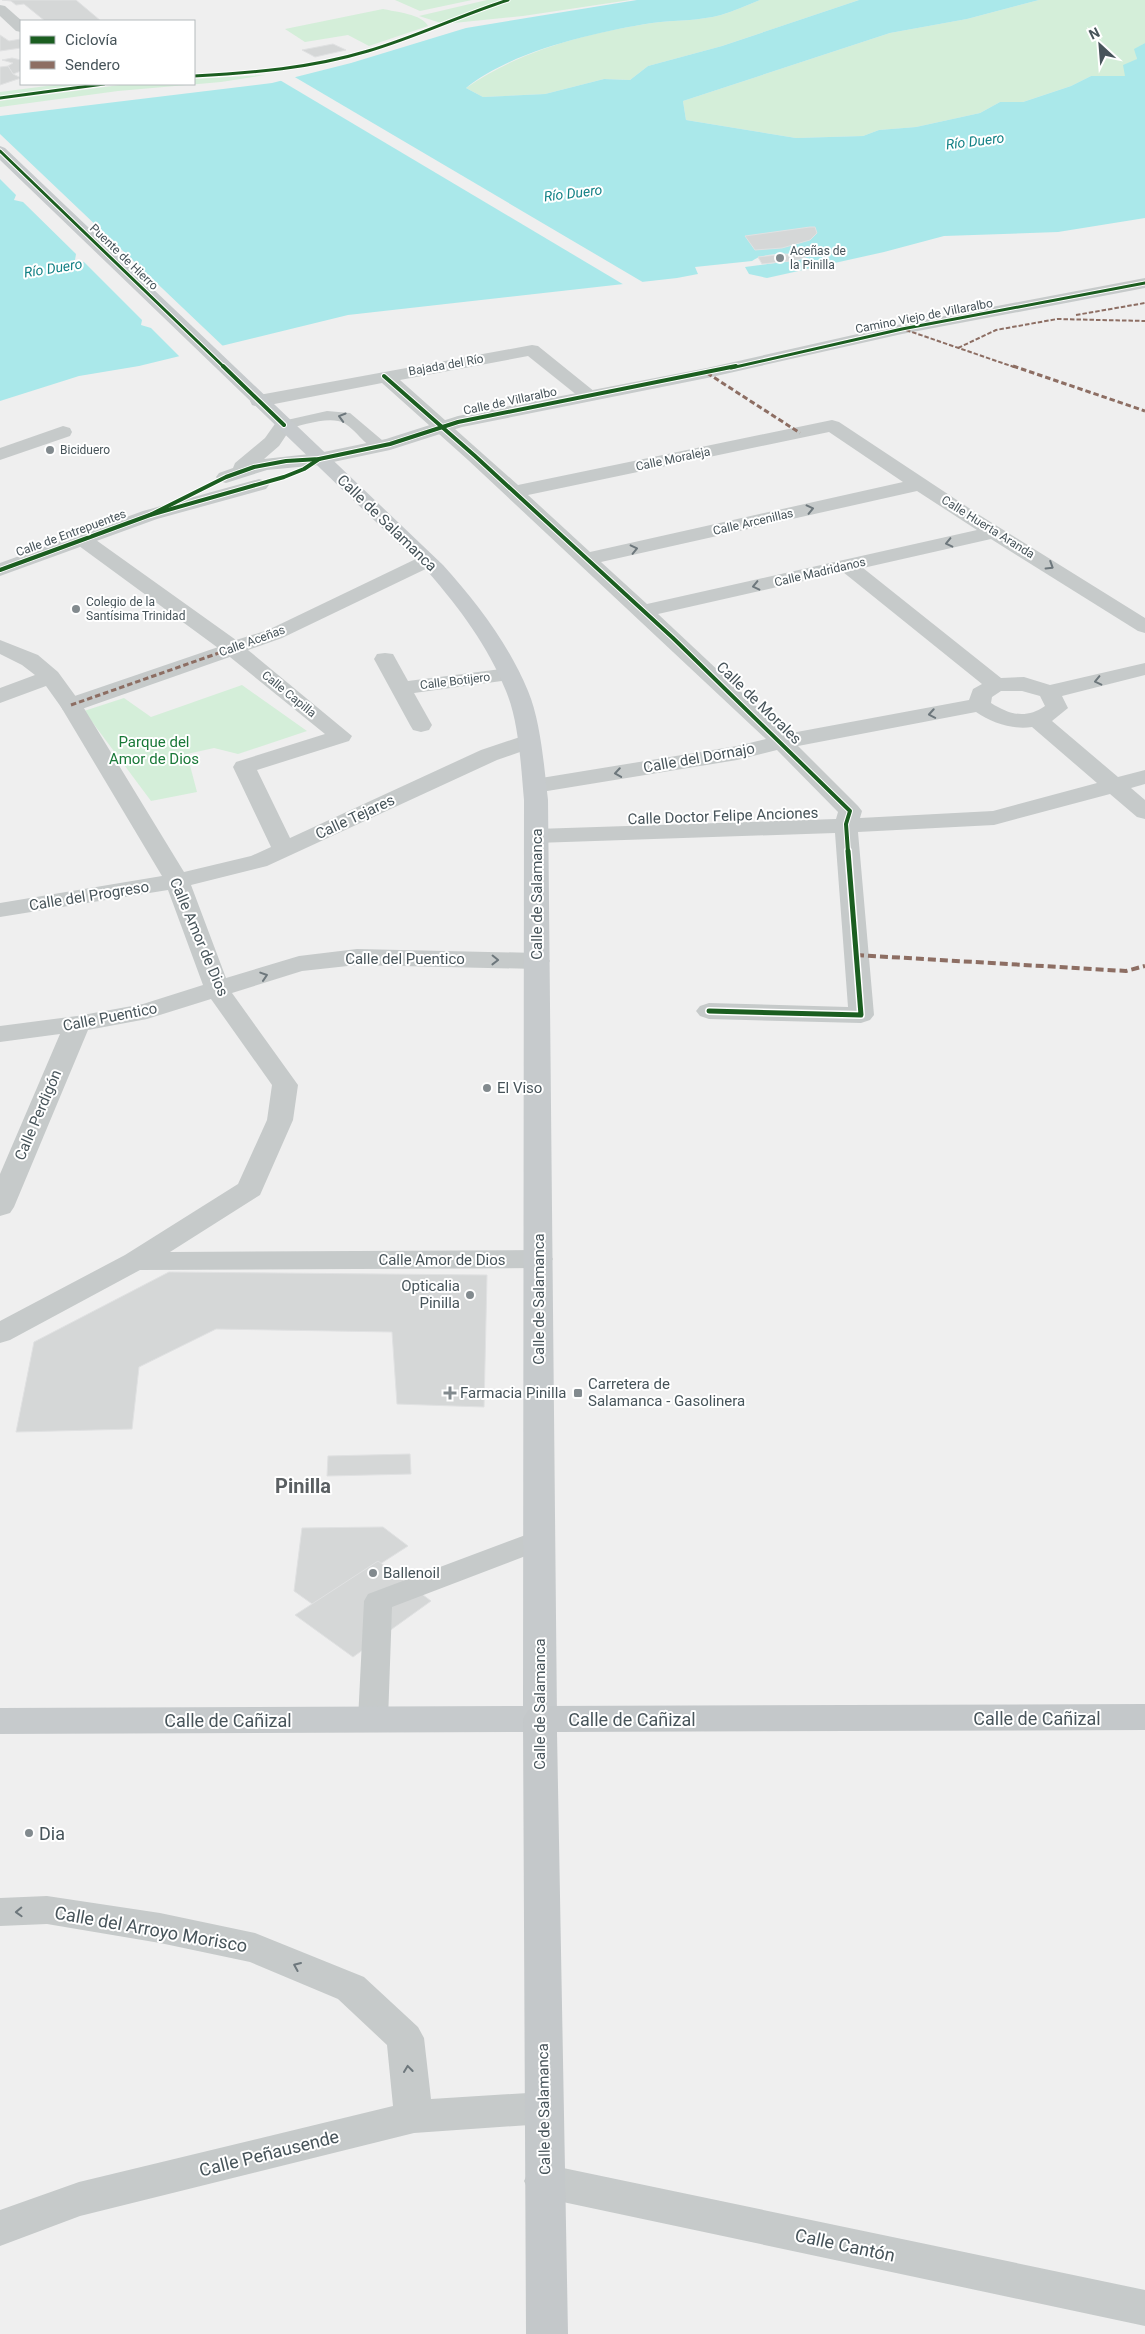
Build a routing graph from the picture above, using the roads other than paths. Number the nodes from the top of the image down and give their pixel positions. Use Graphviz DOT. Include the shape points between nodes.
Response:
graph roads {
  1 [pos="0,9"];
  2 [pos="20,27"];
  3 [pos="0,151"];
  4 [pos="1145,283"];
  5 [pos="707,373"];
  6 [pos="384,376"];
  7 [pos="235,378"];
  8 [pos="589,396"];
  9 [pos="259,401"];
  10 [pos="284,425"];
  11 [pos="443,426"];
  12 [pos="832,426"];
  13 [pos="63,432"];
  14 [pos="381,446"];
  15 [pos="0,454"];
  16 [pos="319,459"];
  17 [pos="226,477"];
  18 [pos="920,484"];
  19 [pos="513,492"];
  20 [pos="150,515"];
  21 [pos="996,532"];
  22 [pos="82,539"];
  23 [pos="587,559"];
  24 [pos="427,561"];
  25 [pos="848,566"];
  26 [pos="0,570"];
  27 [pos="644,611"];
  28 [pos="1145,627"];
  29 [pos="0,646"];
  30 [pos="233,648"];
  31 [pos="385,659"];
  32 [pos="1145,669"];
  33 [pos="509,674"];
  34 [pos="50,676"];
  35 [pos="996,685"];
  36 [pos="400,688"];
  37 [pos="1049,692"];
  38 [pos="0,696"];
  39 [pos="71,705"];
  40 [pos="980,705"];
  41 [pos="1037,720"];
  42 [pos="421,725"];
  43 [pos="529,741"];
  44 [pos="782,742"];
  45 [pos="1145,777"];
  46 [pos="535,786"];
  47 [pos="1114,787"];
  48 [pos="1145,812"];
  49 [pos="846,824"];
  50 [pos="536,836"];
  51 [pos="284,850"];
  52 [pos="177,882"];
  53 [pos="0,910"];
  54 [pos="537,961"];
  55 [pos="218,991"];
  56 [pos="709,1012"];
  57 [pos="76,1024"];
  58 [pos="0,1034"];
  59 [pos="0,1207"];
  60 [pos="538,1259"];
  61 [pos="134,1261"];
  62 [pos="0,1333"];
  63 [pos="539,1540"];
  64 [pos="1145,1717"];
  65 [pos="540,1719"];
  66 [pos="373,1720"];
  67 [pos="0,1721"];
  68 [pos="0,1912"];
  69 [pos="544,2108"];
  70 [pos="414,2117"];
  71 [pos="544,2181"];
  72 [pos="0,2228"];
  73 [pos="1145,2308"];
  74 [pos="547,2334"];
  1 -- 2 [label="street"];
  3 -- 7 [label="main road, Puente de Hierro"];
  4 -- 5 [label="street, Camino Viejo de Villaralbo" via="902,329"];
  5 -- 8 [label="street, Calle de Villaralbo"];
  6 -- 8 [label="street, Bajada del Río" via="532,350"];
  6 -- 9 [label="street, Bajada del Río"];
  6 -- 11 [label="street, Calle de Morales"];
  7 -- 9 [label="main road, Calle de Salamanca"];
  8 -- 11 [label="street, Calle de Villaralbo"];
  9 -- 10 [label="main road, Calle de Salamanca"];
  14 -- 10 [label="lane, one-way" via="344,416 331,415"];
  10 -- 16 [label="main road, Calle de Salamanca"];
  10 -- 17 [label="street, Calle de Entrepuentes" via="261,452"];
  11 -- 14 [label="street, Calle de Villaralbo"];
  11 -- 19 [label="street, Calle de Morales"];
  12 -- 18 [label="street, Calle Huerta Aranda"];
  12 -- 19 [label="street, Calle Moraleja"];
  13 -- 15 [label="street"];
  14 -- 16 [label="street, Calle de Villaralbo"];
  16 -- 17 [label="street, Calle de Entrepuentes" via="265,464"];
  16 -- 20 [label="street, Calle de Entrepuentes" via="284,478"];
  16 -- 24 [label="main road, Calle de Salamanca"];
  17 -- 20 [label="street, Calle de Entrepuentes"];
  18 -- 21 [label="street, Calle Huerta Aranda"];
  23 -- 18 [label="street, Calle Arcenillas, one-way"];
  19 -- 23 [label="street, Calle de Morales"];
  20 -- 22 [label="street, Calle de Entrepuentes"];
  21 -- 25 [label="street, Calle Madridanos, one-way"];
  21 -- 28 [label="street, Calle Huerta Aranda, one-way"];
  22 -- 26 [label="street, Calle de Entrepuentes"];
  22 -- 30 [label="street, Calle Capilla"];
  23 -- 27 [label="street, Calle de Morales"];
  24 -- 30 [label="street, Calle Aceñas" via="275,634"];
  24 -- 33 [label="main road, Calle de Salamanca" via="471,609"];
  25 -- 27 [label="street, Calle Madridanos, one-way"];
  25 -- 35 [label="street"];
  27 -- 44 [label="street, Calle de Morales"];
  29 -- 34 [label="street, Calle Amor de Dios" via="30,660"];
  30 -- 39 [label="street, Calle Aceñas"];
  30 -- 51 [label="street, Calle Capilla" via="340,736 244,767"];
  31 -- 36 [label="street, Calle Botijero"];
  32 -- 37 [label="street, one-way"];
  33 -- 36 [label="street, Calle Botijero"];
  33 -- 43 [label="main road, Calle de Salamanca" via="518,692"];
  34 -- 38 [label="street"];
  34 -- 39 [label="street, Calle Amor de Dios"];
  35 -- 37 [label="street" via="1024,684"];
  35 -- 40 [label="street" via="981,694"];
  36 -- 42 [label="street, Calle Botijero"];
  37 -- 41 [label="street" via="1057,708"];
  39 -- 52 [label="street, Calle Amor de Dios"];
  40 -- 41 [label="street" via="993,715 1015,721"];
  40 -- 44 [label="street, Calle del Dornajo, one-way"];
  41 -- 47 [label="street"];
  43 -- 46 [label="main road, Calle de Salamanca"];
  43 -- 51 [label="street, Calle Tejares" via="489,755"];
  44 -- 46 [label="street, Calle del Dornajo, one-way" via="737,753"];
  44 -- 49 [label="street, Calle de Morales" via="850,811"];
  45 -- 47 [label="street, Calle Doctor Felipe Anciones"];
  46 -- 50 [label="main road, Calle de Salamanca"];
  47 -- 48 [label="street"];
  47 -- 49 [label="street, Calle Doctor Felipe Anciones" via="994,818"];
  49 -- 50 [label="street, Calle Doctor Felipe Anciones"];
  49 -- 56 [label="street, Calle de Morales" via="861,1015"];
  50 -- 54 [label="main road, Calle de Salamanca"];
  51 -- 52 [label="street, Calle Tejares" via="259,861"];
  52 -- 53 [label="street, Calle del Progreso"];
  52 -- 55 [label="street, Calle Amor de Dios"];
  55 -- 54 [label="street, Calle del Puentico, one-way" via="299,964 357,957"];
  54 -- 60 [label="main road, Calle de Salamanca"];
  55 -- 57 [label="street, Calle Puentico" via="147,1011"];
  55 -- 61 [label="street, Calle Amor de Dios" via="285,1085 280,1120 250,1189"];
  57 -- 58 [label="street, Calle Puentico"];
  57 -- 59 [label="street, Calle Perdigón"];
  60 -- 61 [label="street, Calle Amor de Dios"];
  60 -- 63 [label="main road, Calle de Salamanca"];
  61 -- 62 [label="street, Calle Amor de Dios"];
  63 -- 65 [label="main road, Calle de Salamanca"];
  63 -- 66 [label="lane" via="378,1601"];
  64 -- 65 [label="main road, Calle de Cañizal"];
  65 -- 66 [label="main road, Calle de Cañizal"];
  65 -- 69 [label="main road, Calle de Salamanca"];
  66 -- 67 [label="main road, Calle de Cañizal"];
  70 -- 68 [label="street, Calle del Arroyo Morisco, one-way" via="405,2038 351,1988 246,1946 47,1910"];
  69 -- 70 [label="street, Calle Peñausende"];
  69 -- 71 [label="main road, Calle de Salamanca"];
  70 -- 72 [label="street, Calle Peñausende" via="79,2199"];
  71 -- 73 [label="street, Calle Cantón"];
  71 -- 74 [label="main road, Calle de Salamanca"];
}
